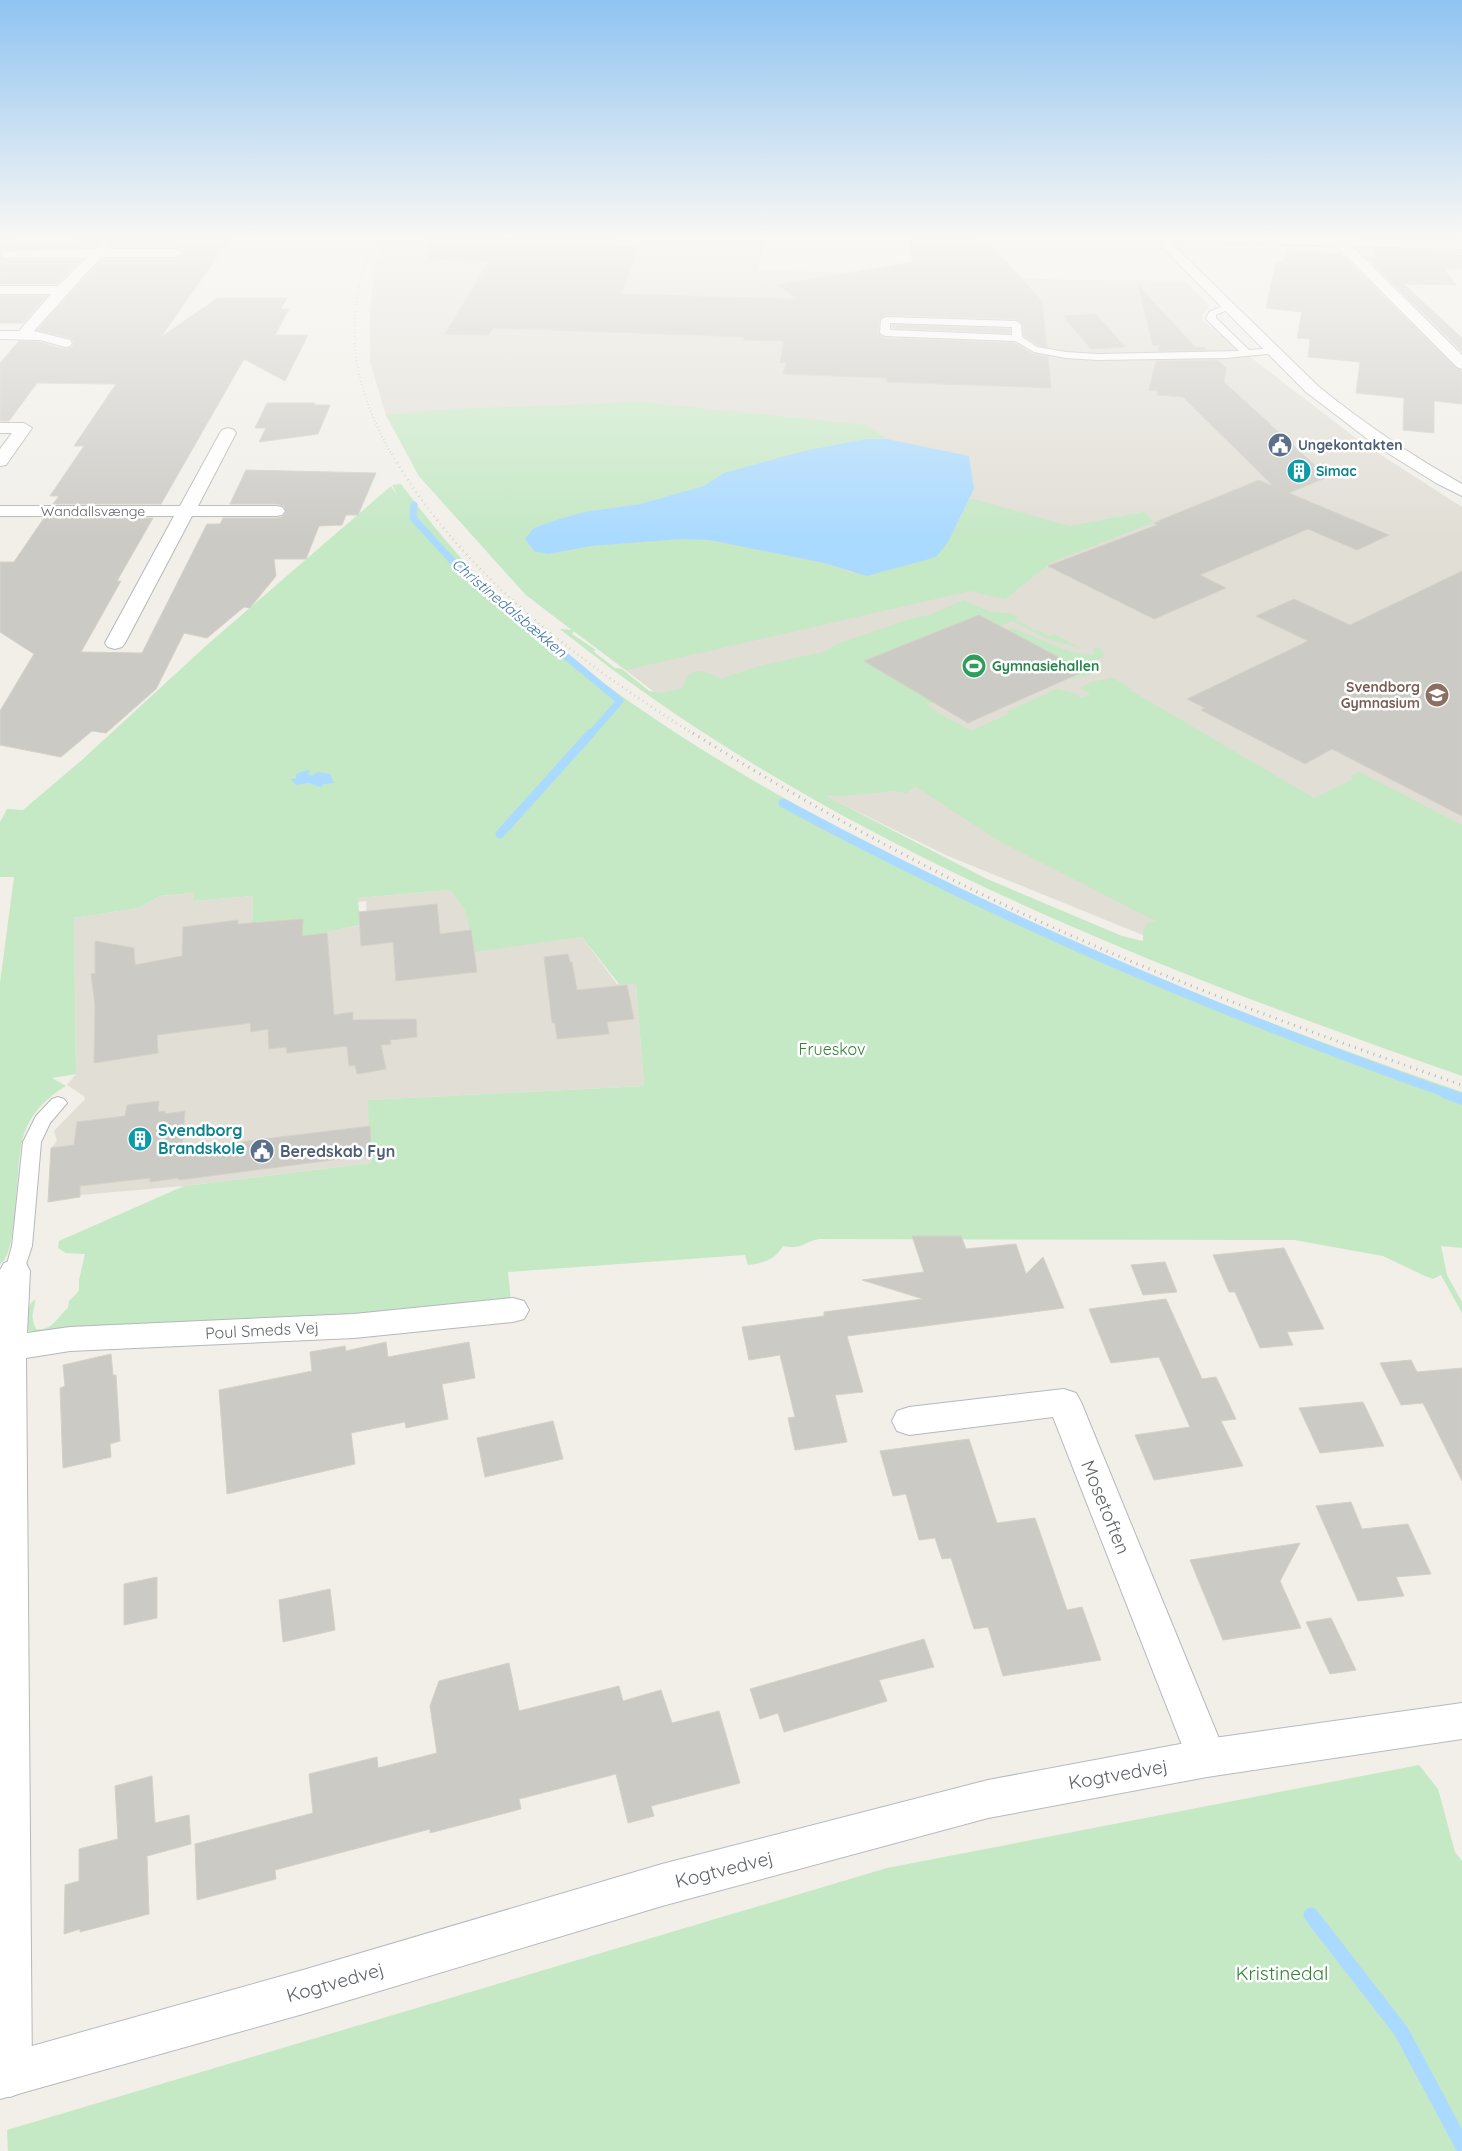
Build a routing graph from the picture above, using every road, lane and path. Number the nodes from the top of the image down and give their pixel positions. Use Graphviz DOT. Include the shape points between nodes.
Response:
graph roads {
  1 [pos="46,337"];
  2 [pos="1001,337"];
  3 [pos="1230,337"];
  4 [pos="1261,337"];
  5 [pos="1435,337"];
  6 [pos="1017,338"];
  7 [pos="65,343"];
  8 [pos="1274,351"];
  9 [pos="1247,354"];
  10 [pos="1462,364"];
  11 [pos="0,428"];
  12 [pos="228,434"];
  13 [pos="0,461"];
  14 [pos="1462,491"];
  15 [pos="0,511"];
  16 [pos="187,511"];
  17 [pos="276,511"];
  18 [pos="115,643"];
  19 [pos="58,1103"];
  20 [pos="15,1271"];
  21 [pos="513,1310"];
  22 [pos="10,1348"];
  23 [pos="909,1421"];
  24 [pos="5,1543"];
  25 [pos="1462,1721"];
  26 [pos="1207,1758"];
  27 [pos="5,2076"];
  1 -- 7 [label="street"];
  2 -- 6 [label="lane"];
  3 -- 9 [label="lane"];
  4 -- 8 [label="street"];
  5 -- 10 [label="street"];
  6 -- 9 [label="lane" via="1034,349 1066,355 1145,358"];
  8 -- 9 [label="lane"];
  8 -- 14 [label="street" via="1312,389 1358,427 1400,456"];
  11 -- 13 [label="street" via="24,428"];
  12 -- 16 [label="street"];
  15 -- 16 [label="street, Wandallsvænge"];
  16 -- 17 [label="street, Wandallsvænge"];
  16 -- 18 [label="street"];
  19 -- 20 [label="lane" via="42,1120 32,1142 22,1246"];
  20 -- 22 [label="street"];
  21 -- 22 [label="street, Poul Smeds Vej" via="354,1326 70,1339"];
  22 -- 24 [label="street"];
  23 -- 26 [label="street, Mosetoften" via="1064,1402"];
  24 -- 27 [label="street"];
  25 -- 26 [label="street, Kogtvedvej"];
  26 -- 27 [label="street, Kogtvedvej" via="988,1799 662,1885 303,1992"];
}
